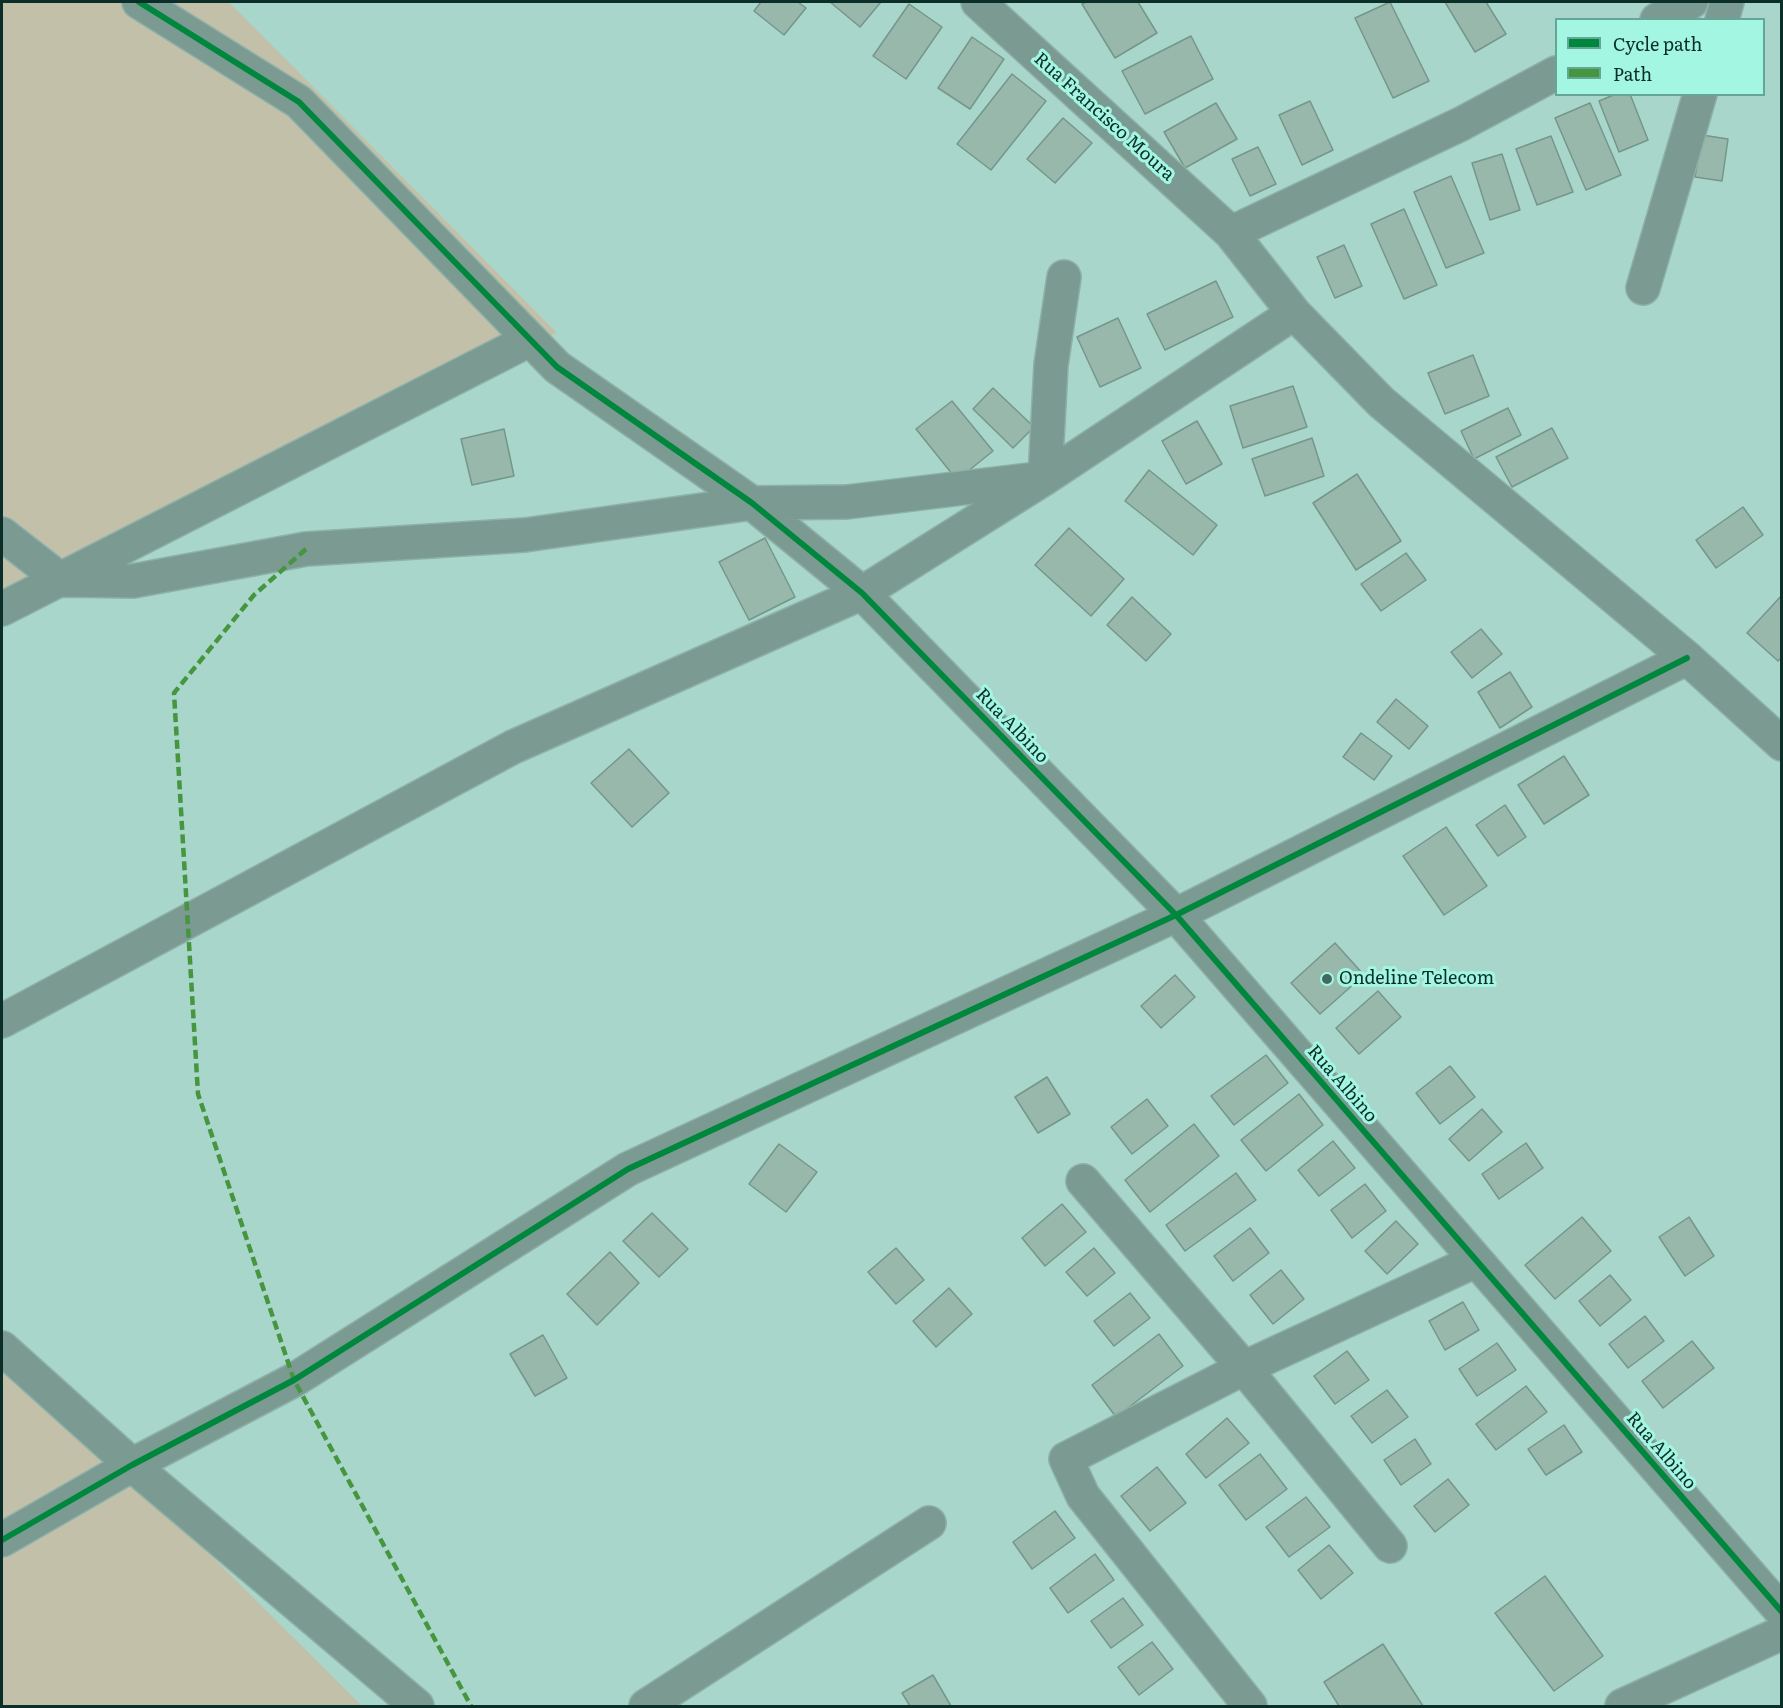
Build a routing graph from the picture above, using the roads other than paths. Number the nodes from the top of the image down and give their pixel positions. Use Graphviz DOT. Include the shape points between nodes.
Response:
graph roads {
  1 [pos="139,2"];
  2 [pos="978,2"];
  3 [pos="1691,2"];
  4 [pos="1727,2"];
  5 [pos="1661,18"];
  6 [pos="1723,18"];
  7 [pos="1555,74"];
  8 [pos="1699,96"];
  9 [pos="1231,233"];
  10 [pos="1064,277"];
  11 [pos="1643,288"];
  12 [pos="1294,313"];
  13 [pos="529,340"];
  14 [pos="1045,478"];
  15 [pos="752,503"];
  16 [pos="2,534"];
  17 [pos="61,580"];
  18 [pos="862,593"];
  19 [pos="2,609"];
  20 [pos="1687,658"];
  21 [pos="1782,744"];
  22 [pos="1176,915"];
  23 [pos="2,1021"];
  24 [pos="1083,1181"];
  25 [pos="1475,1261"];
  26 [pos="2,1348"];
  27 [pos="1244,1368"];
  28 [pos="132,1465"];
  29 [pos="929,1523"];
  30 [pos="2,1540"];
  31 [pos="1390,1546"];
  32 [pos="1782,1612"];
  33 [pos="1782,1633"];
  34 [pos="417,1707"];
  35 [pos="646,1707"];
  36 [pos="1250,1707"];
  37 [pos="1622,1707"];
  1 -- 13 [label="street, Rua Albino" via="299,102"];
  2 -- 9 [label="street, Rua Francisco Moura"];
  3 -- 5 [label="street"];
  4 -- 6 [label="street"];
  7 -- 9 [label="street" via="1461,124"];
  8 -- 11 [label="street"];
  9 -- 12 [label="street, Rua Francisco Moura"];
  10 -- 14 [label="street" via="1051,365"];
  12 -- 14 [label="street"];
  12 -- 20 [label="street, Rua Francisco Moura" via="1382,402"];
  13 -- 15 [label="street, Rua Albino" via="557,367"];
  13 -- 17 [label="street"];
  14 -- 15 [label="street" via="847,502"];
  14 -- 18 [label="street"];
  15 -- 17 [label="street" via="525,535 306,549 133,581"];
  15 -- 18 [label="street, Rua Albino"];
  16 -- 17 [label="street"];
  17 -- 19 [label="street"];
  18 -- 22 [label="street, Rua Albino"];
  18 -- 23 [label="street" via="513,747"];
  20 -- 21 [label="street, Rua Francisco Moura"];
  20 -- 22 [label="street"];
  22 -- 25 [label="street, Rua Albino"];
  22 -- 28 [label="street" via="627,1169 294,1380"];
  24 -- 27 [label="street"];
  25 -- 27 [label="street"];
  25 -- 32 [label="street, Rua Albino"];
  26 -- 28 [label="street"];
  27 -- 31 [label="street"];
  27 -- 36 [label="street" via="1066,1459 1083,1496"];
  28 -- 30 [label="street"];
  28 -- 34 [label="street"];
  29 -- 35 [label="street"];
  33 -- 37 [label="street"];
}
